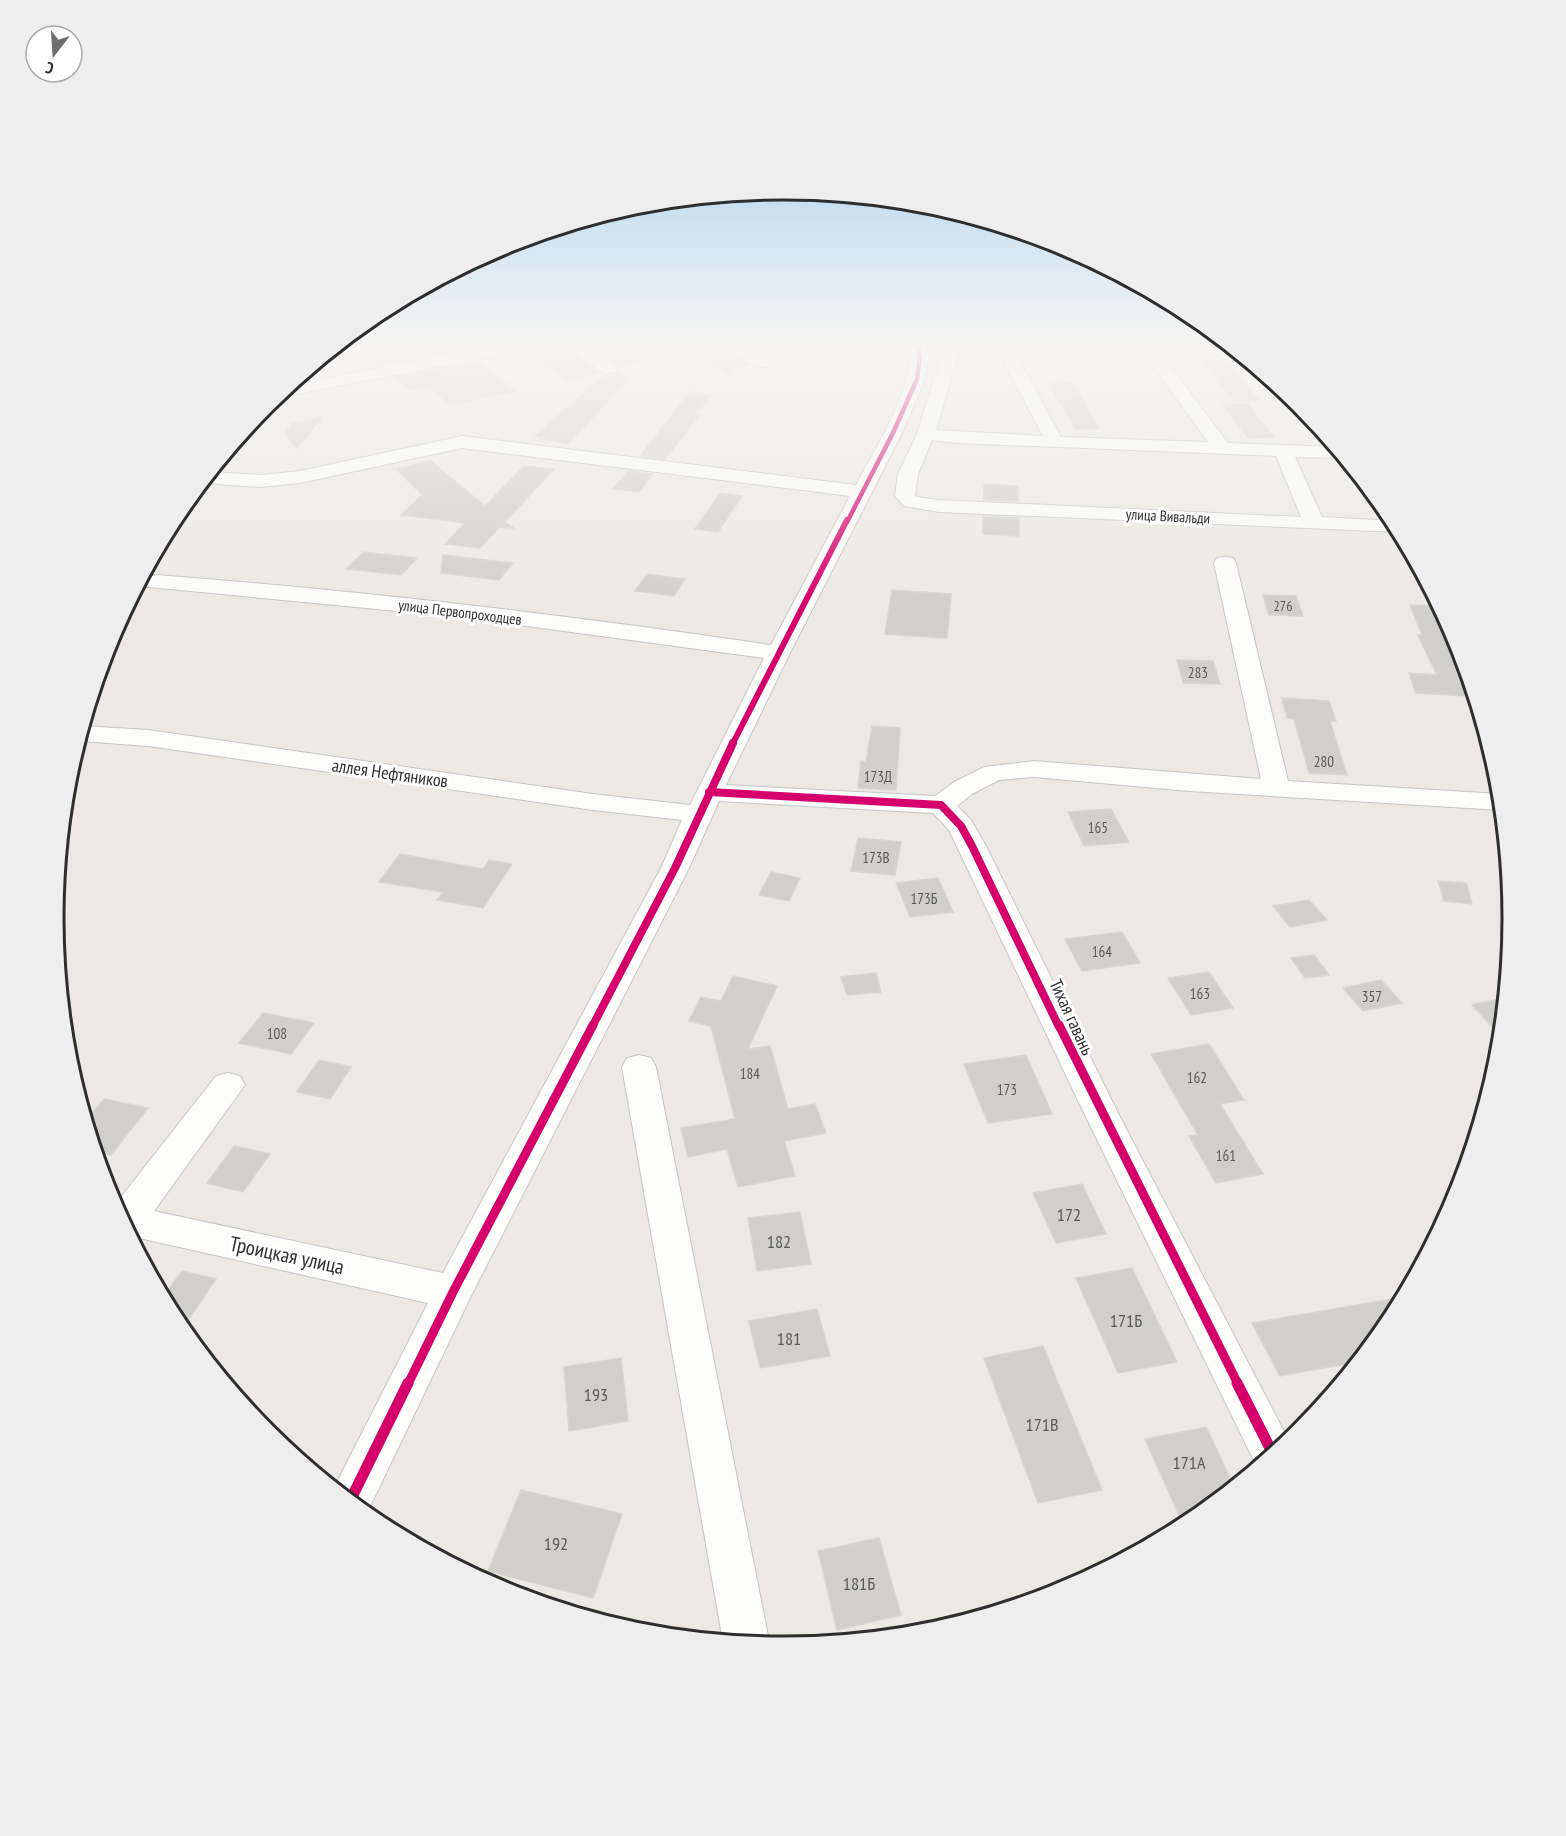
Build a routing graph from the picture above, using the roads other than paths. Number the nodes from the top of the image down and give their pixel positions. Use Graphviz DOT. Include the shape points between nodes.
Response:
graph roads {
  1 [pos="891,431"];
  2 [pos="927,431"];
  3 [pos="1049,431"];
  4 [pos="1209,431"];
  5 [pos="926,434"];
  6 [pos="1055,442"];
  7 [pos="1222,448"];
  8 [pos="1283,450"];
  9 [pos="1330,452"];
  10 [pos="215,478"];
  11 [pos="861,492"];
  12 [pos="1314,523"];
  13 [pos="1385,526"];
  14 [pos="1225,563"];
  15 [pos="149,581"];
  16 [pos="778,654"];
  17 [pos="89,734"];
  18 [pos="1276,787"];
  19 [pos="1492,801"];
  20 [pos="704,803"];
  21 [pos="941,805"];
  22 [pos="639,1067"];
  23 [pos="228,1085"];
  24 [pos="128,1213"];
  25 [pos="132,1221"];
  26 [pos="453,1292"];
  27 [pos="1269,1447"];
  28 [pos="354,1494"];
  29 [pos="746,1635"];
  1 -- 11 [label="street"];
  2 -- 5 [label="street"];
  3 -- 6 [label="street"];
  4 -- 7 [label="street"];
  5 -- 6 [label="street"];
  5 -- 12 [label="street, улица Вивальди" via="908,474 905,496 911,502"];
  6 -- 7 [label="street"];
  7 -- 8 [label="street"];
  8 -- 9 [label="street"];
  8 -- 12 [label="street"];
  10 -- 11 [label="street" via="261,481 300,477 462,442"];
  11 -- 16 [label="street"];
  12 -- 13 [label="street, улица Вивальди"];
  14 -- 18 [label="street"];
  15 -- 16 [label="street, улица Первопроходцев" via="297,591 688,639"];
  16 -- 20 [label="street"];
  17 -- 20 [label="street, аллея Нефтяников" via="148,738 593,802"];
  18 -- 19 [label="street"];
  18 -- 21 [label="street" via="1034,769 993,773"];
  20 -- 21 [label="street"];
  20 -- 26 [label="street" via="670,878"];
  21 -- 27 [label="street, Тихая гавань" via="961,826 972,846"];
  22 -- 29 [label="street"];
  23 -- 24 [label="street"];
  25 -- 26 [label="street, Троицкая улица"];
  26 -- 28 [label="street"];
}
